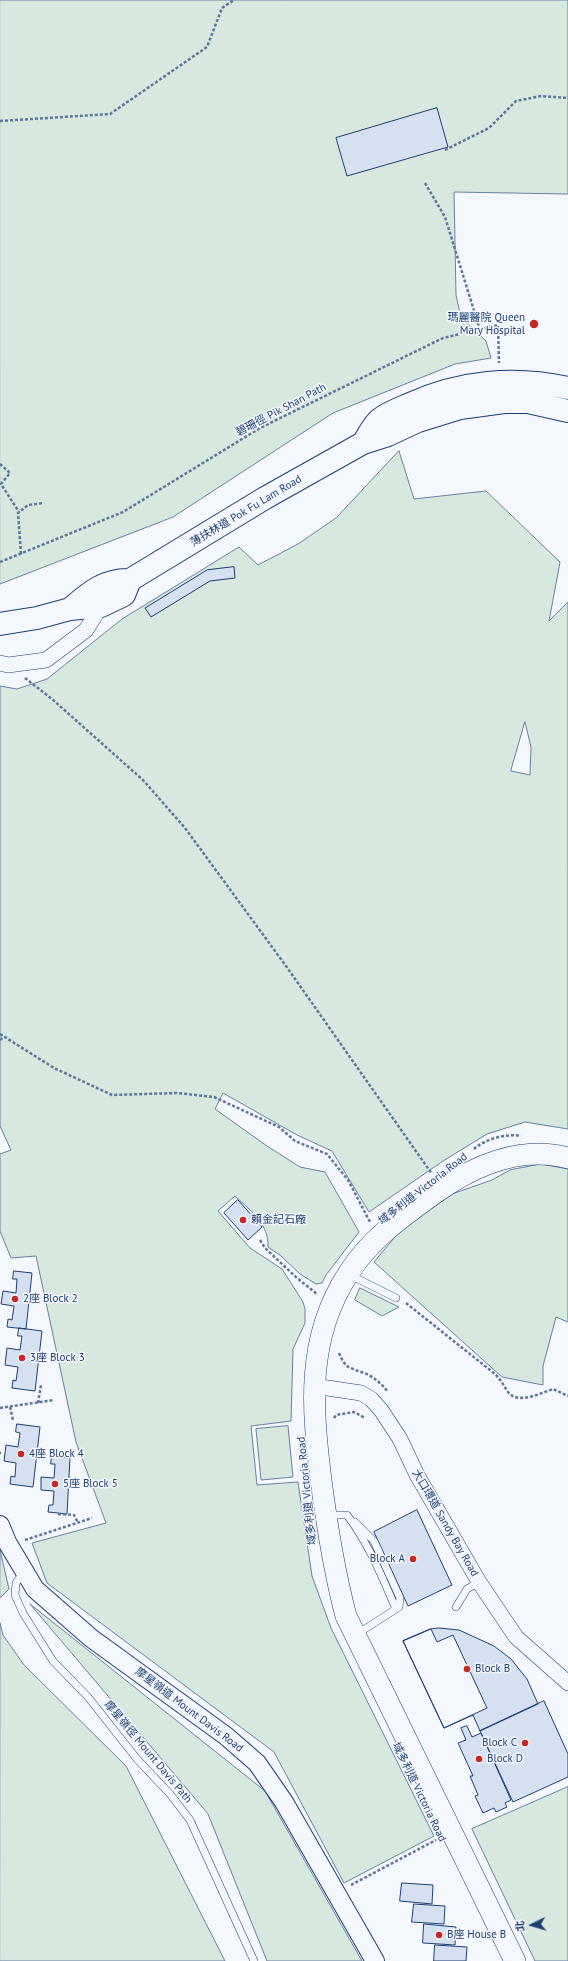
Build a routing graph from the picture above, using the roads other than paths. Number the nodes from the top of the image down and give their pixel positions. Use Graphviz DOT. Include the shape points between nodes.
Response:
graph roads {
  1 [pos="568,388"];
  2 [pos="530,392"];
  3 [pos="568,411"];
  4 [pos="130,580"];
  5 [pos="101,606"];
  6 [pos="70,609"];
  7 [pos="0,624"];
  8 [pos="4,664"];
  9 [pos="568,1158"];
  10 [pos="348,1274"];
  11 [pos="396,1298"];
  12 [pos="314,1386"];
  13 [pos="325,1516"];
  14 [pos="0,1525"];
  15 [pos="24,1571"];
  16 [pos="479,1582"];
  17 [pos="456,1607"];
  18 [pos="354,1636"];
  19 [pos="568,1683"];
  20 [pos="254,1961"];
  21 [pos="375,1961"];
  22 [pos="515,1961"];
  1 -- 2 [label="main road, 薄扶林道 Pok Fu Lam Road"];
  2 -- 3 [label="main road, 薄扶林道 Pok Fu Lam Road"];
  2 -- 4 [label="main road, 薄扶林道 Pok Fu Lam Road" via="515,381 473,384 448,389 421,399 380,419 362,443"];
  4 -- 5 [label="main road, 薄扶林道 Pok Fu Lam Road" via="124,595"];
  4 -- 6 [label="main road, 薄扶林道 Pok Fu Lam Road" via="116,580 95,588"];
  5 -- 6 [label="main road, 薄扶林道 Pok Fu Lam Road"];
  5 -- 8 [label="street" via="86,630 46,660"];
  6 -- 7 [label="main road, 薄扶林道 Pok Fu Lam Road"];
  9 -- 10 [label="main road, 域多利道 Victoria Road" via="550,1155 516,1156 498,1160 456,1179 406,1213 383,1233"];
  10 -- 11 [label="lane"];
  10 -- 12 [label="main road, 域多利道 Victoria Road" via="331,1304 320,1337"];
  12 -- 13 [label="main road, 域多利道 Victoria Road" via="314,1418"];
  12 -- 16 [label="street, 大口環道 Sandy Bay Road" via="361,1393 381,1410 400,1439 417,1475"];
  13 -- 18 [label="main road, 域多利道 Victoria Road" via="338,1584"];
  13 -- 18 [label="lane" via="347,1516 367,1545 396,1609"];
  14 -- 15 [label="street, 摩星嶺道 Mount Davis Road"];
  15 -- 20 [label="lane, 摩星嶺徑 Mount Davis Path" via="16,1583 15,1595 23,1613 53,1661 88,1697 190,1820"];
  15 -- 21 [label="street, 摩星嶺道 Mount Davis Road" via="35,1589 91,1638 226,1736 257,1763 284,1802"];
  16 -- 17 [label="lane" via="467,1589"];
  16 -- 19 [label="street, 大口環道 Sandy Bay Road" via="516,1637"];
  18 -- 22 [label="main road, 域多利道 Victoria Road"];
}
